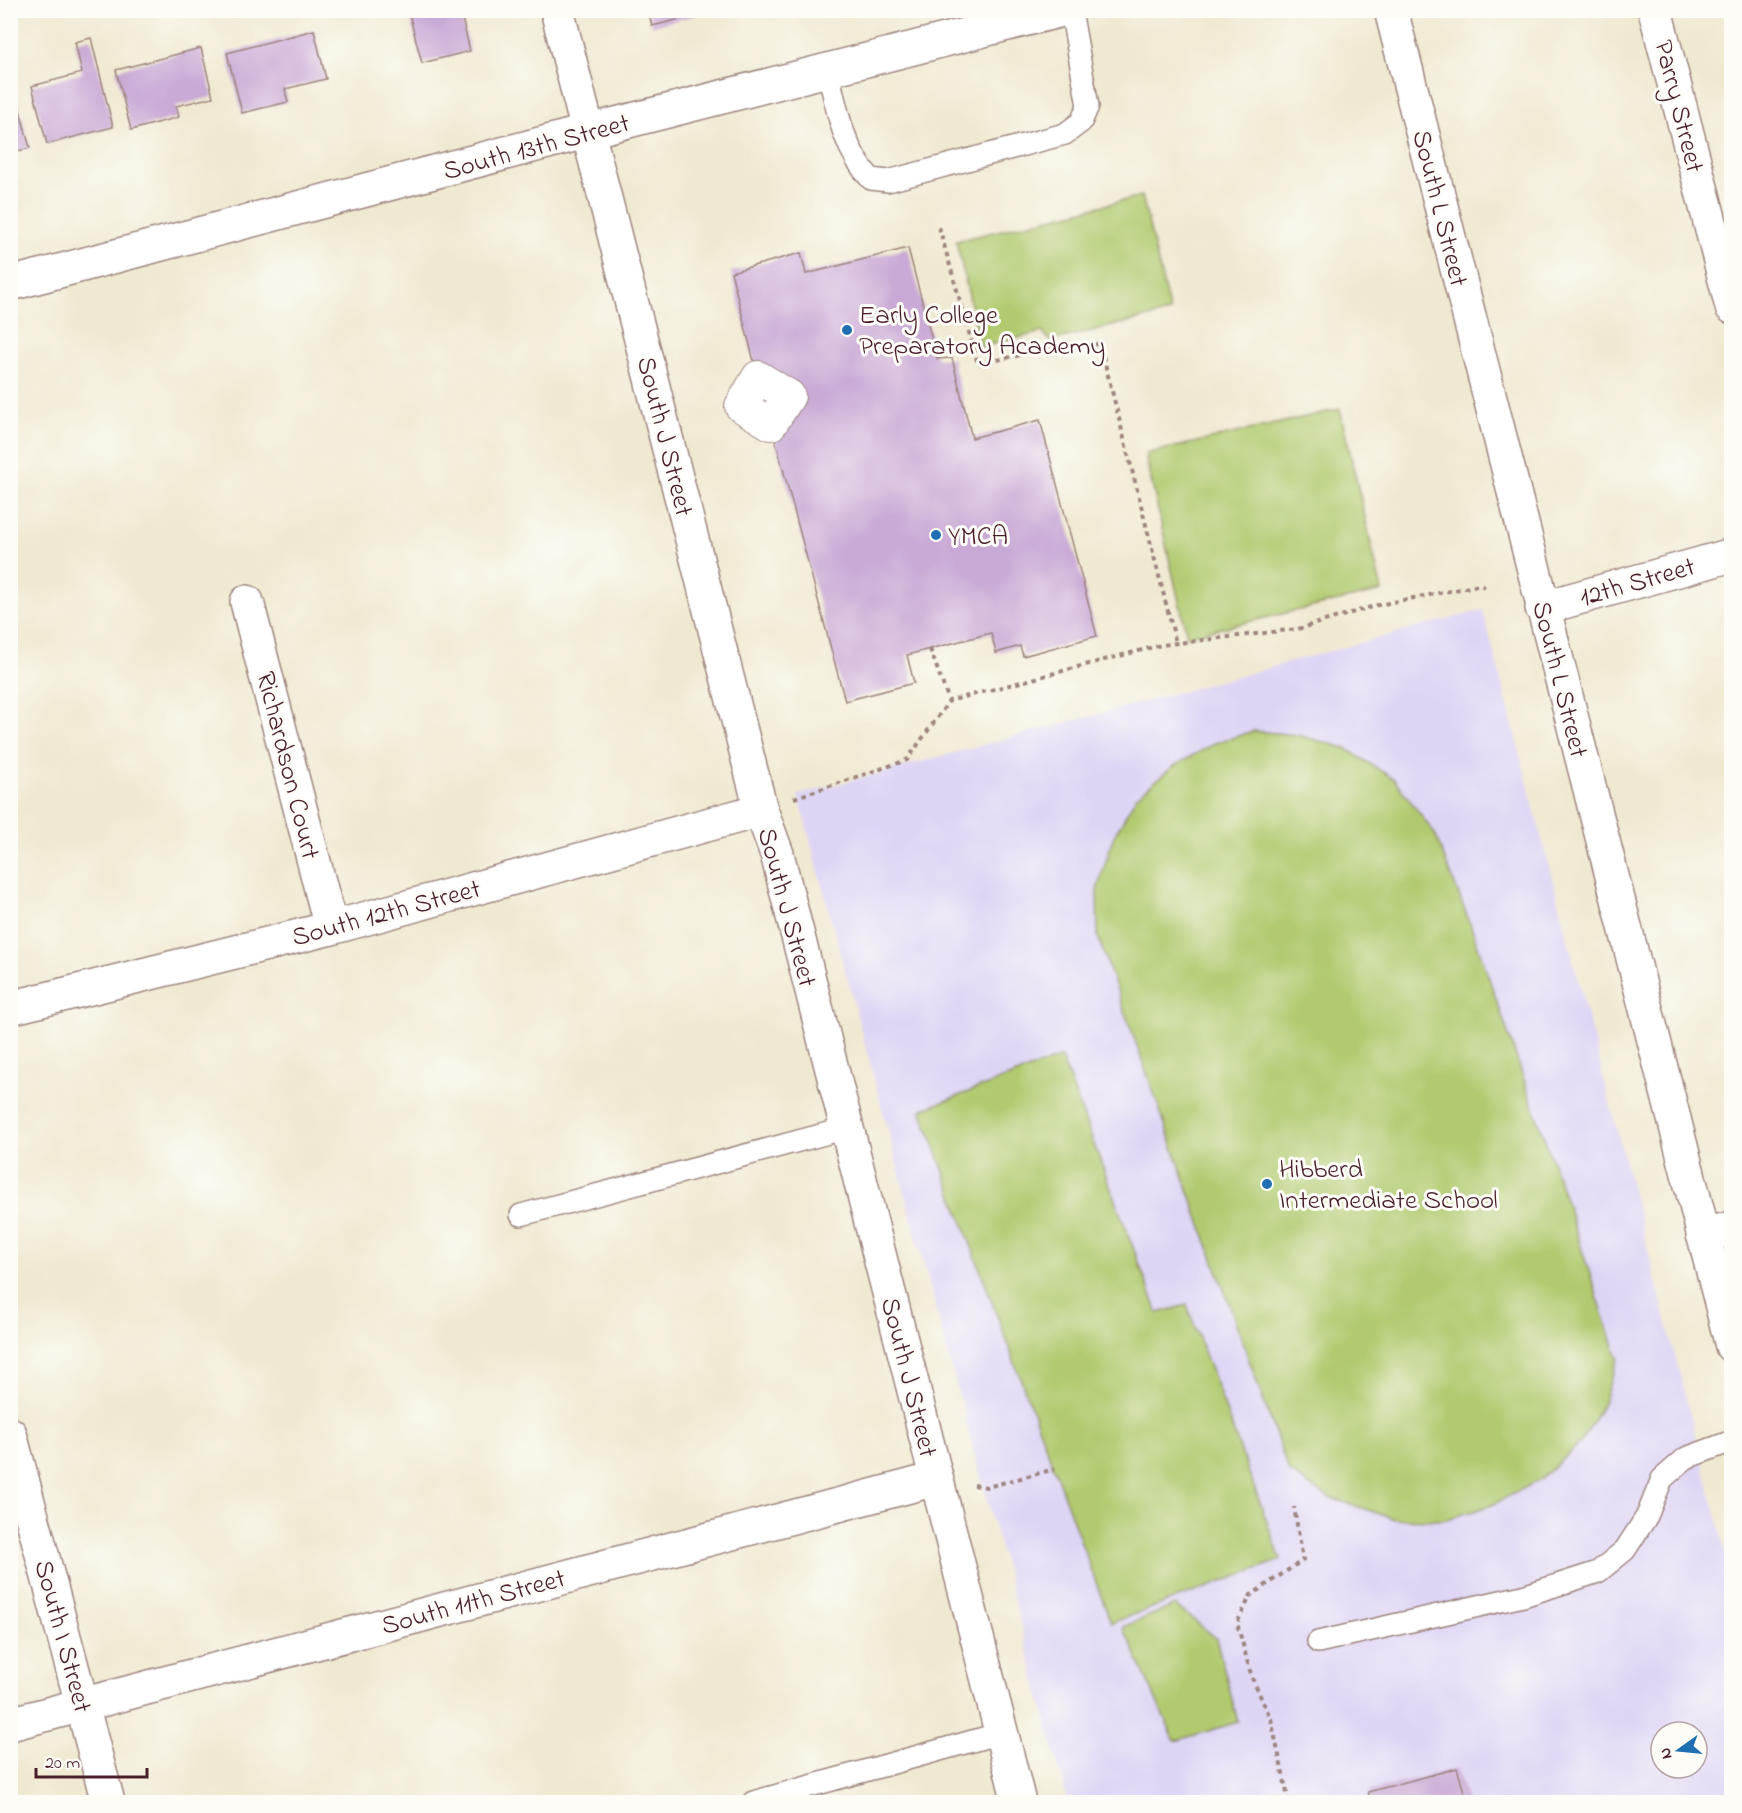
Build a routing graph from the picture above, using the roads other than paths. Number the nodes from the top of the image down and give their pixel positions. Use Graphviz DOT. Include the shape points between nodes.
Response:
graph roads {
  1 [pos="557,10"];
  2 [pos="1062,10"];
  3 [pos="1071,10"];
  4 [pos="1391,10"];
  5 [pos="1655,10"];
  6 [pos="828,71"];
  7 [pos="589,131"];
  8 [pos="10,284"];
  9 [pos="1731,307"];
  10 [pos="1731,555"];
  11 [pos="247,602"];
  12 [pos="1542,608"];
  13 [pos="761,810"];
  14 [pos="332,928"];
  15 [pos="10,1008"];
  16 [pos="847,1128"];
  17 [pos="522,1215"];
  18 [pos="1717,1231"];
  19 [pos="1731,1346"];
  20 [pos="10,1434"];
  21 [pos="1731,1441"];
  22 [pos="936,1479"];
  23 [pos="1318,1642"];
  24 [pos="82,1704"];
  25 [pos="10,1724"];
  26 [pos="1001,1733"];
  27 [pos="108,1803"];
  28 [pos="753,1803"];
  29 [pos="1019,1803"];
  1 -- 7 [label="street, South J Street"];
  2 -- 6 [label="street, South 13th Street"];
  3 -- 6 [label="lane" via="1088,106 1081,122 1065,134 888,181 871,179 860,168 846,142"];
  4 -- 12 [label="street, South L Street"];
  5 -- 9 [label="street, Parry Street"];
  6 -- 7 [label="street, South 13th Street"];
  7 -- 8 [label="street, South 13th Street"];
  7 -- 13 [label="street, South J Street"];
  10 -- 12 [label="street, 12th Street"];
  11 -- 14 [label="street, Richardson Court"];
  12 -- 18 [label="street, South L Street"];
  13 -- 14 [label="street, South 12th Street"];
  13 -- 16 [label="street, South J Street" via="777,854"];
  14 -- 15 [label="street, South 12th Street"];
  16 -- 17 [label="lane"];
  16 -- 22 [label="street, South J Street"];
  18 -- 19 [label="street, South L Street"];
  20 -- 24 [label="street, South I Street"];
  21 -- 23 [label="lane" via="1686,1458 1662,1479 1647,1516 1625,1550 1598,1572 1523,1596"];
  22 -- 24 [label="street, South 11th Street"];
  22 -- 26 [label="street, South J Street"];
  24 -- 25 [label="street, South 11th Street"];
  24 -- 27 [label="street, South I Street"];
  26 -- 28 [label="lane"];
  26 -- 29 [label="street, South J Street"];
}
